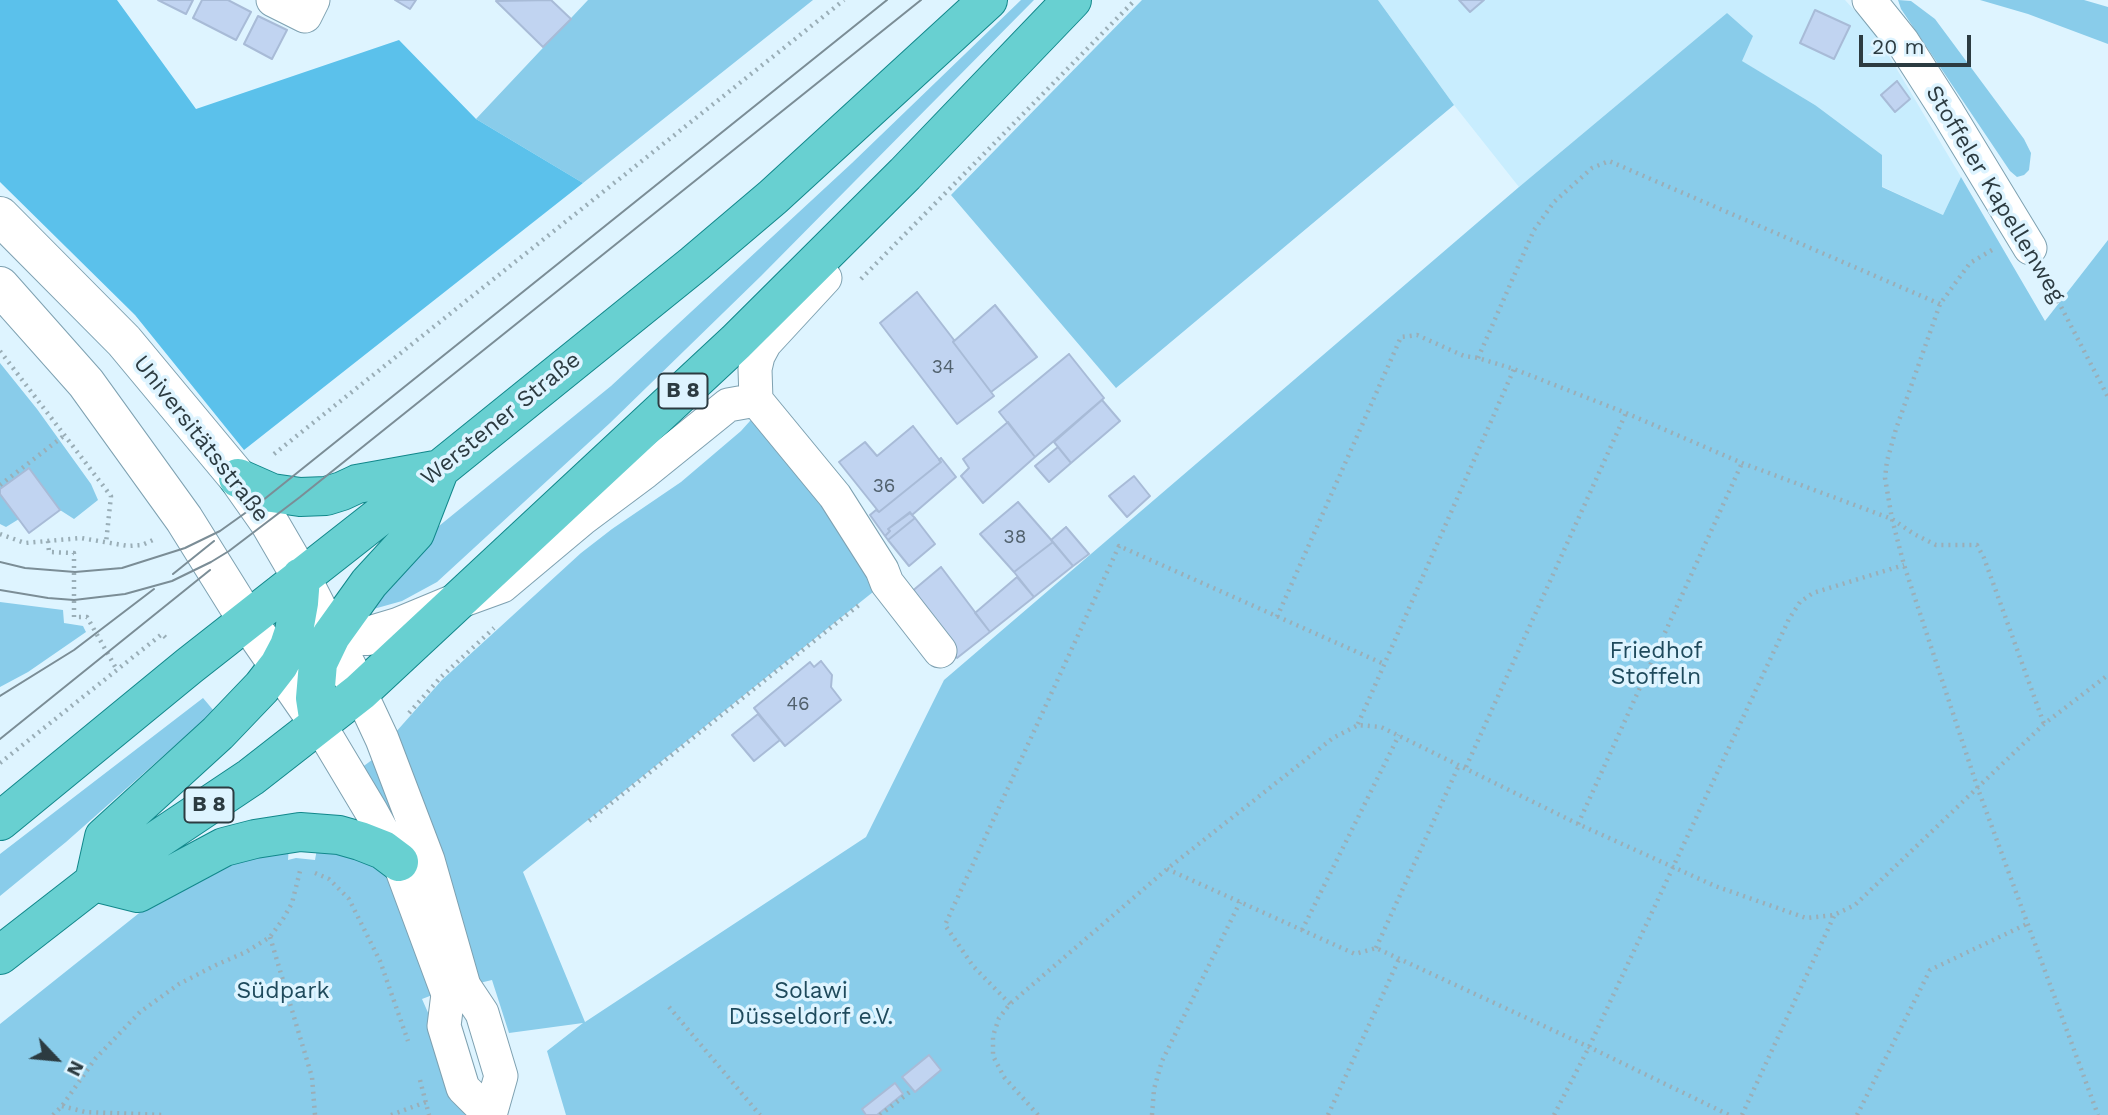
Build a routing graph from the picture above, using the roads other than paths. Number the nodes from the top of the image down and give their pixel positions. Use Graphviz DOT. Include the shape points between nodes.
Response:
graph roads {
  1 [pos="273,0"];
  2 [pos="313,0"];
  3 [pos="988,0"];
  4 [pos="1072,0"];
  5 [pos="1869,0"];
  6 [pos="905,174"];
  7 [pos="0,216"];
  8 [pos="2025,240"];
  9 [pos="0,286"];
  10 [pos="756,400"];
  11 [pos="440,469"];
  12 [pos="239,478"];
  13 [pos="301,577"];
  14 [pos="457,603"];
  15 [pos="247,620"];
  16 [pos="294,631"];
  17 [pos="331,636"];
  18 [pos="940,651"];
  19 [pos="279,665"];
  20 [pos="360,692"];
  21 [pos="319,724"];
  22 [pos="0,821"];
  23 [pos="399,862"];
  24 [pos="94,882"];
  25 [pos="0,954"];
  26 [pos="456,990"];
  27 [pos="490,1115"];
  1 -- 2 [label="street" via="305,16"];
  3 -- 11 [label="main road, Werstener Straße" via="774,197"];
  4 -- 6 [label="main road, B 8"];
  5 -- 8 [label="street, Stoffeler Kapellenweg" via="1902,41"];
  6 -- 10 [label="street" via="835,268 765,343 755,369"];
  6 -- 14 [label="main road, B 8" via="736,342"];
  7 -- 12 [label="street, Universitätsstraße" via="124,341"];
  9 -- 15 [label="street" via="86,383 184,519"];
  10 -- 14 [label="street" via="728,405 502,586"];
  10 -- 18 [label="street" via="835,496 887,583"];
  11 -- 12 [label="main road" via="357,484 326,496 272,493"];
  11 -- 13 [label="main road, Werstener Straße"];
  11 -- 17 [label="main road" via="415,533 369,583"];
  12 -- 13 [label="street, Universitätsstraße"];
  13 -- 15 [label="main road, Werstener Straße"];
  13 -- 16 [label="main road"];
  13 -- 17 [label="street, Universitätsstraße"];
  14 -- 17 [label="street" via="385,632"];
  14 -- 20 [label="main road, B 8"];
  15 -- 16 [label="street"];
  15 -- 19 [label="street"];
  15 -- 22 [label="main road, Werstener Straße"];
  16 -- 17 [label="street"];
  16 -- 19 [label="main road"];
  17 -- 20 [label="street, Universitätsstraße"];
  17 -- 21 [label="main road" via="315,682"];
  19 -- 21 [label="street"];
  19 -- 24 [label="main road" via="218,733 104,837"];
  20 -- 21 [label="main road, B 8"];
  20 -- 26 [label="street" via="428,860"];
  21 -- 23 [label="street"];
  21 -- 24 [label="main road, B 8" via="251,777"];
  23 -- 24 [label="main road" via="360,841 300,832 224,847 138,893"];
  23 -- 26 [label="street"];
  24 -- 25 [label="main road, B 8"];
  26 -- 27 [label="street" via="482,1013 501,1076"];
}
